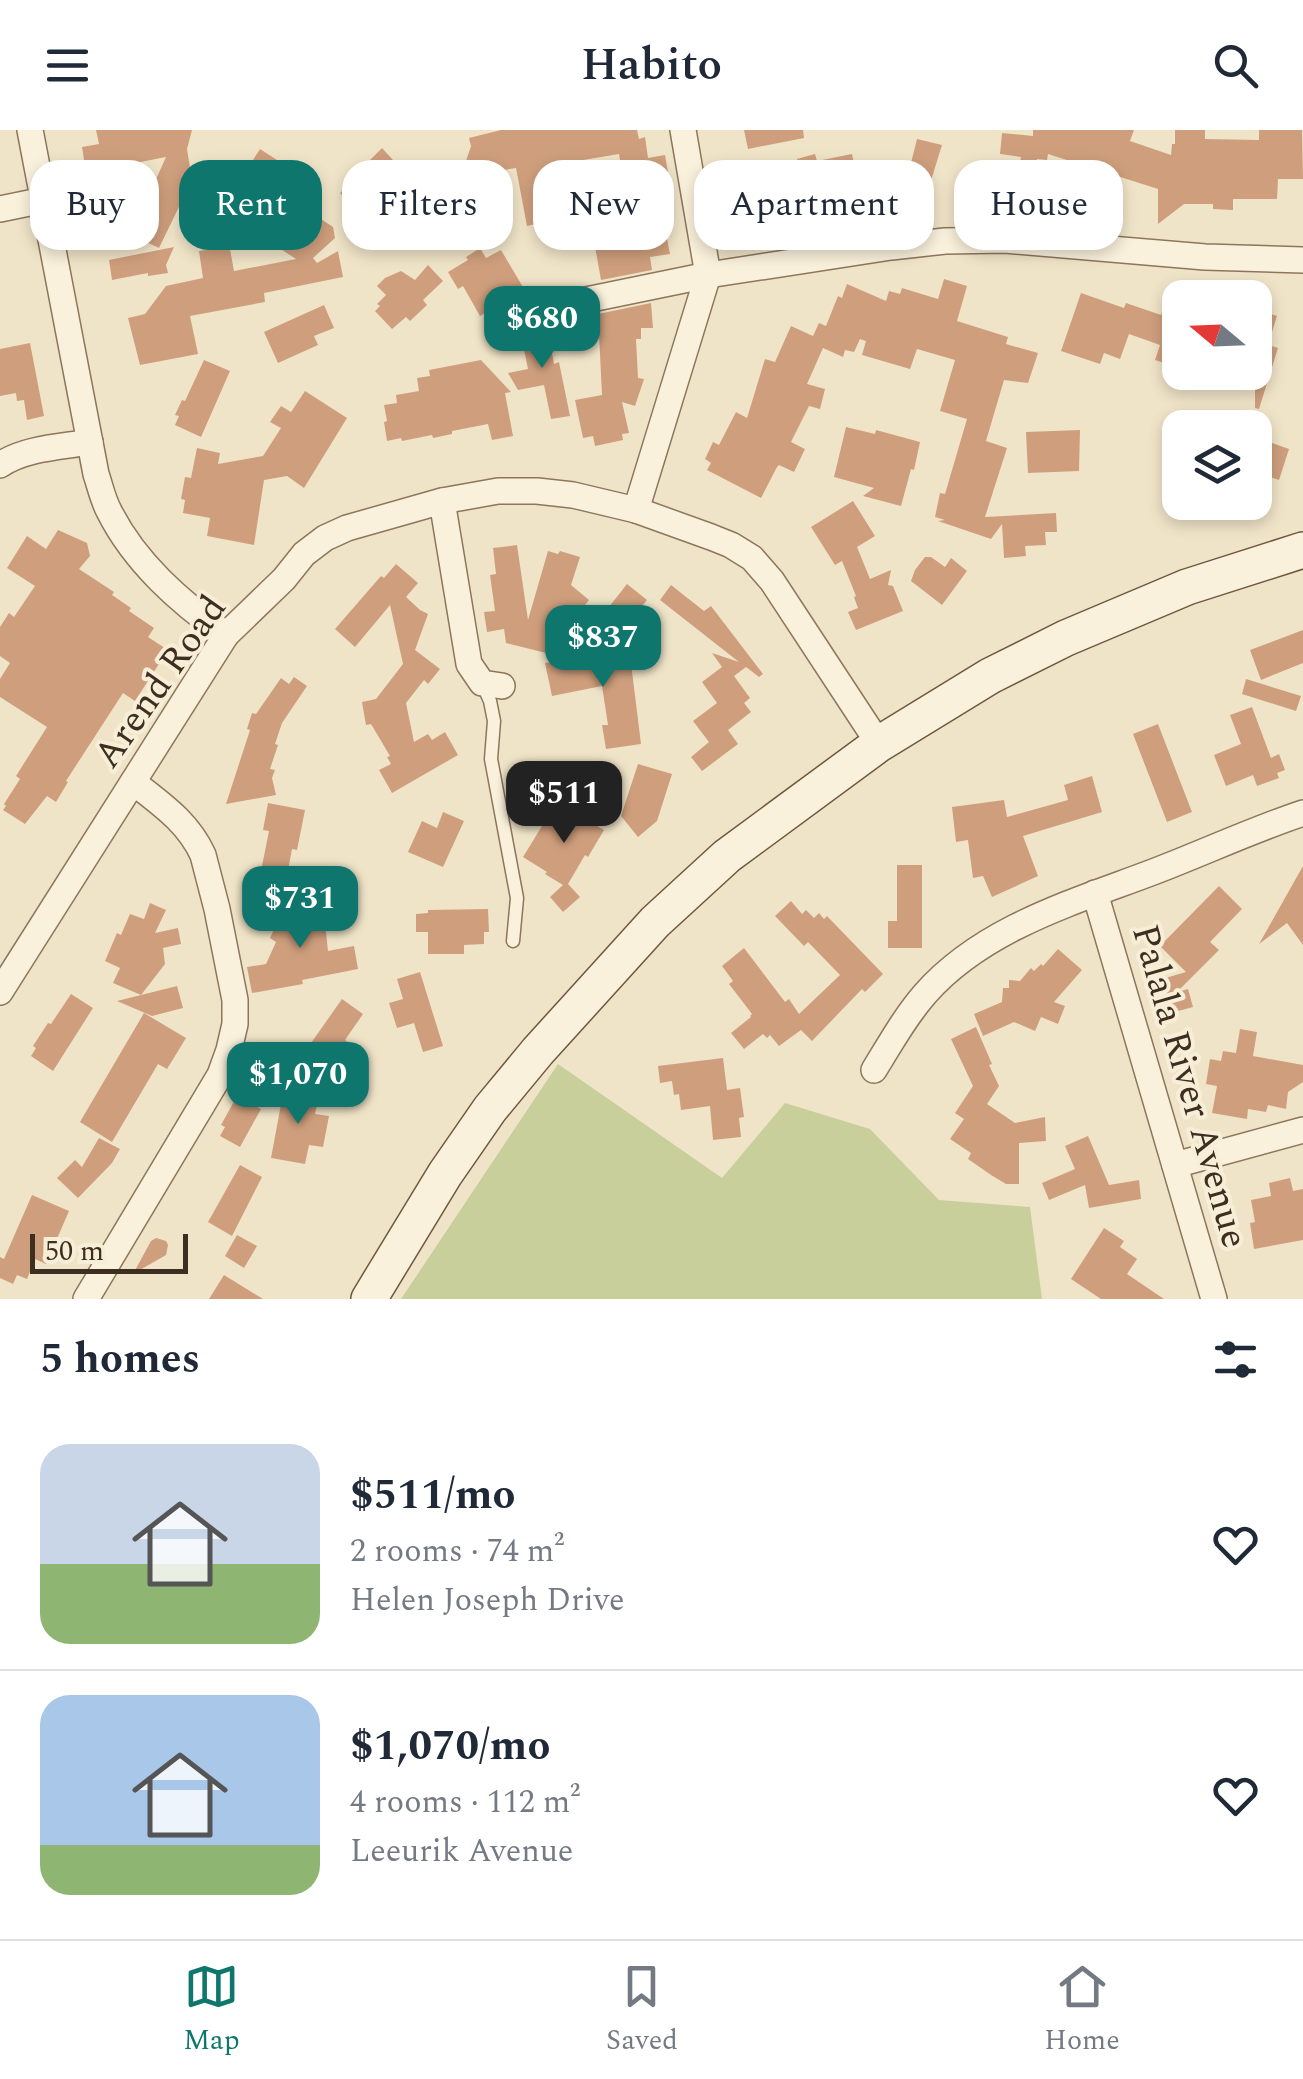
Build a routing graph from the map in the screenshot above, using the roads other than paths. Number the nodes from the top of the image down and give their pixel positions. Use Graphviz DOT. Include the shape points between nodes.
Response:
graph roads {
  1 [pos="30,130"];
  2 [pos="682,130"];
  3 [pos="36,160"];
  4 [pos="30,203"];
  5 [pos="0,209"];
  6 [pos="54,250"];
  7 [pos="1303,260"];
  8 [pos="708,275"];
  9 [pos="557,306"];
  10 [pos="90,442"];
  11 [pos="0,465"];
  12 [pos="442,501"];
  13 [pos="636,510"];
  14 [pos="1303,550"];
  15 [pos="226,635"];
  16 [pos="492,685"];
  17 [pos="879,744"];
  18 [pos="133,782"];
  19 [pos="1303,813"];
  20 [pos="1095,893"];
  21 [pos="513,941"];
  22 [pos="0,992"];
  23 [pos="874,1070"];
  24 [pos="1303,1130"];
  25 [pos="1175,1166"];
  26 [pos="86,1299"];
  27 [pos="370,1299"];
  28 [pos="1214,1299"];
  1 -- 3 [label="street"];
  2 -- 8 [label="street"];
  4 -- 5 [label="street"];
  6 -- 10 [label="street"];
  7 -- 8 [label="street" via="945,241"];
  8 -- 9 [label="street"];
  8 -- 13 [label="street"];
  10 -- 11 [label="street" via="13,456"];
  10 -- 15 [label="street" via="108,510 126,539 187,608"];
  12 -- 13 [label="street, Arend Road" via="536,491"];
  12 -- 15 [label="street, Arend Road" via="324,538"];
  12 -- 16 [label="street" via="469,664"];
  13 -- 17 [label="street, Arend Road" via="752,558"];
  14 -- 17 [label="street" via="1187,587 1066,638"];
  15 -- 18 [label="street, Arend Road"];
  16 -- 21 [label="lane" via="491,759 517,898"];
  17 -- 27 [label="street" via="728,856 654,922 490,1109"];
  18 -- 22 [label="street, Arend Road"];
  18 -- 26 [label="street" via="179,819 203,855 235,1024 220,1075"];
  19 -- 20 [label="street"];
  20 -- 23 [label="street" via="1012,929 954,967 906,1018"];
  20 -- 25 [label="street, Palala River Avenue"];
  24 -- 25 [label="street"];
  25 -- 28 [label="street, Palala River Avenue"];
}
